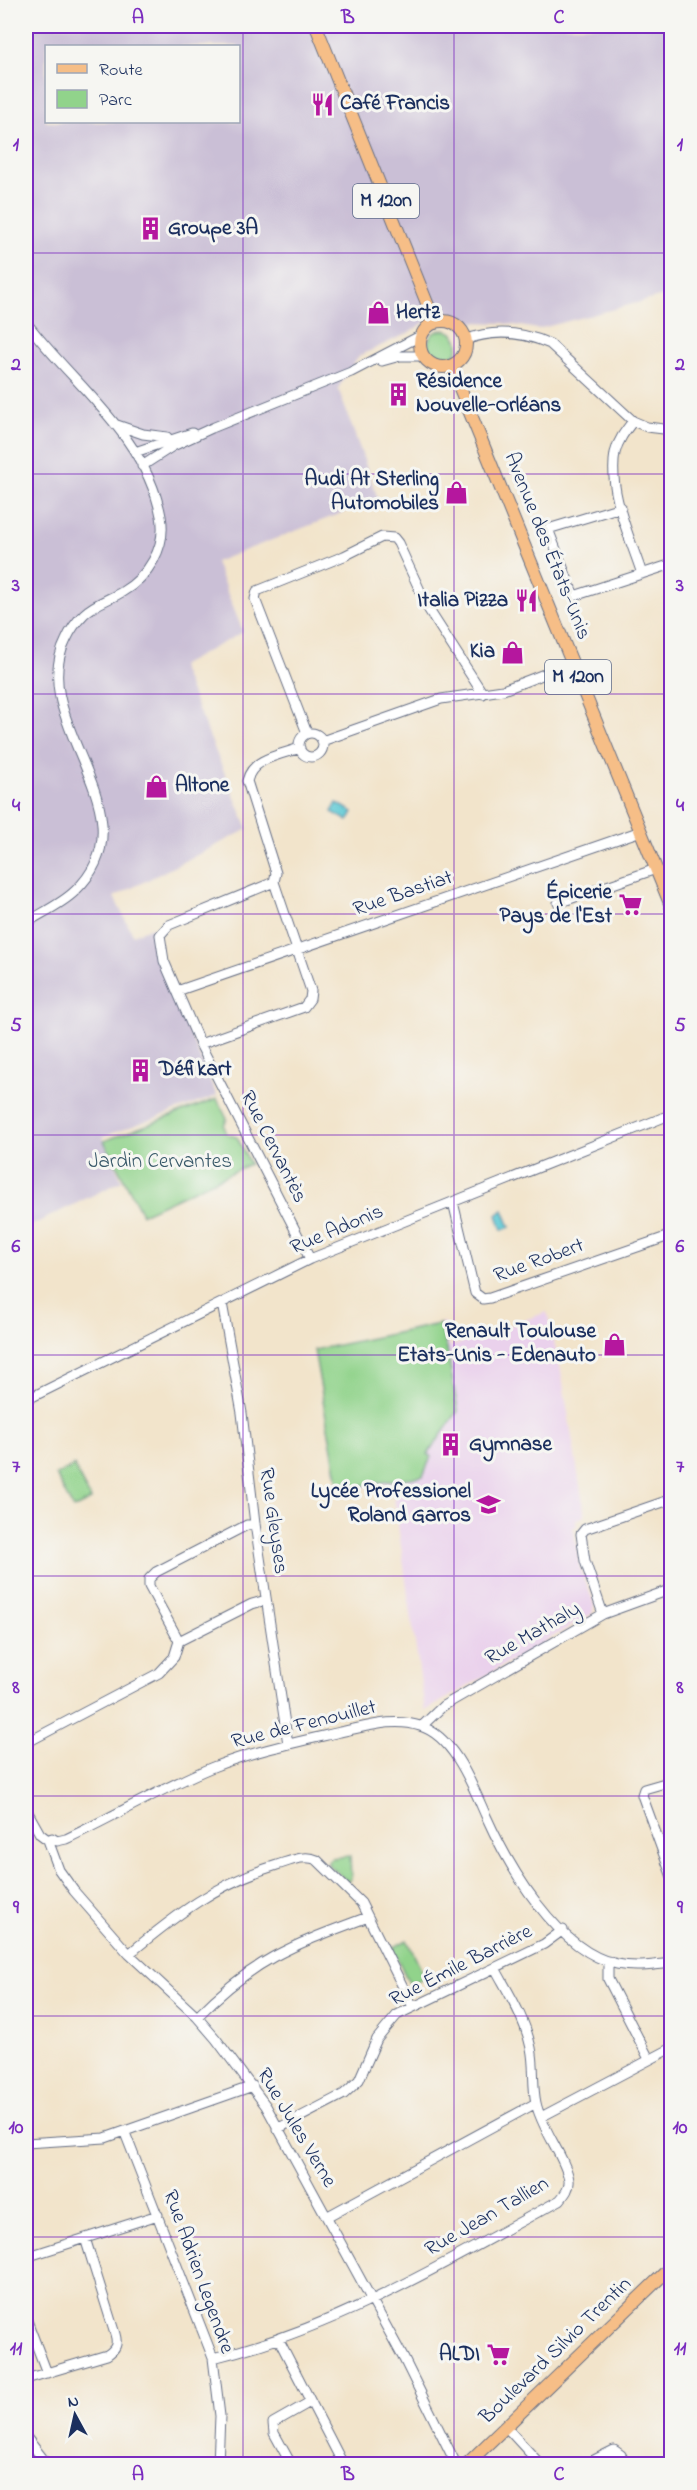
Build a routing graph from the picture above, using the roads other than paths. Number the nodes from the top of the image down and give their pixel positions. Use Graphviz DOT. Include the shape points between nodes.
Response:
graph roads {
  1 [pos="316,26"];
  2 [pos="26,322"];
  3 [pos="435,323"];
  4 [pos="422,335"];
  5 [pos="465,340"];
  6 [pos="423,356"];
  7 [pos="366,366"];
  8 [pos="451,366"];
  9 [pos="633,420"];
  10 [pos="117,425"];
  11 [pos="212,428"];
  12 [pos="672,430"];
  13 [pos="176,437"];
  14 [pos="135,452"];
  15 [pos="142,466"];
  16 [pos="621,507"];
  17 [pos="672,564"];
  18 [pos="642,574"];
  19 [pos="573,663"];
  20 [pos="483,694"];
  21 [pos="307,734"];
  22 [pos="322,741"];
  23 [pos="300,748"];
  24 [pos="641,831"];
  25 [pos="656,869"];
  26 [pos="273,882"];
  27 [pos="558,903"];
  28 [pos="672,908"];
  29 [pos="26,923"];
  30 [pos="296,950"];
  31 [pos="177,991"];
  32 [pos="200,1044"];
  33 [pos="672,1114"];
  34 [pos="453,1202"];
  35 [pos="672,1235"];
  36 [pos="309,1259"];
  37 [pos="222,1303"];
  38 [pos="26,1400"];
  39 [pos="672,1499"];
  40 [pos="255,1524"];
  41 [pos="672,1589"];
  42 [pos="266,1600"];
  43 [pos="603,1614"];
  44 [pos="179,1641"];
  45 [pos="422,1726"];
  46 [pos="26,1743"];
  47 [pos="288,1744"];
  48 [pos="672,1781"];
  49 [pos="26,1809"];
  50 [pos="52,1843"];
  51 [pos="668,1855"];
  52 [pos="672,1877"];
  53 [pos="368,1917"];
  54 [pos="563,1930"];
  55 [pos="129,1954"];
  56 [pos="608,1961"];
  57 [pos="672,1963"];
  58 [pos="495,1968"];
  59 [pos="413,2007"];
  60 [pos="197,2017"];
  61 [pos="672,2048"];
  62 [pos="649,2060"];
  63 [pos="253,2086"];
  64 [pos="536,2103"];
  65 [pos="541,2117"];
  66 [pos="277,2129"];
  67 [pos="125,2133"];
  68 [pos="26,2143"];
  69 [pos="158,2215"];
  70 [pos="328,2216"];
  71 [pos="85,2238"];
  72 [pos="26,2257"];
  73 [pos="672,2266"];
  74 [pos="372,2301"];
  75 [pos="26,2318"];
  76 [pos="279,2340"];
  77 [pos="32,2341"];
  78 [pos="26,2351"];
  79 [pos="213,2358"];
  80 [pos="47,2373"];
  81 [pos="26,2379"];
  82 [pos="310,2402"];
  83 [pos="506,2427"];
  84 [pos="26,2438"];
  85 [pos="47,2464"];
  86 [pos="218,2464"];
  87 [pos="291,2464"];
  88 [pos="343,2464"];
  89 [pos="456,2464"];
  90 [pos="467,2464"];
  91 [pos="540,2464"];
  92 [pos="586,2464"];
  93 [pos="626,2464"];
  1 -- 3 [label="main road, M 120n"];
  2 -- 10 [label="street"];
  3 -- 4 [label="main road"];
  3 -- 5 [label="main road" via="451,323"];
  4 -- 6 [label="main road"];
  4 -- 7 [label="street"];
  5 -- 8 [label="main road" via="462,358"];
  5 -- 9 [label="street" via="503,332 538,338 550,344"];
  6 -- 7 [label="street" via="400,356"];
  6 -- 8 [label="main road" via="439,367"];
  7 -- 11 [label="street"];
  8 -- 19 [label="main road, Avenue des États-Unis / M 120n"];
  9 -- 12 [label="street" via="647,427"];
  9 -- 16 [label="street" via="616,450 614,476"];
  10 -- 13 [label="street" via="156,436"];
  10 -- 14 [label="street"];
  11 -- 13 [label="street"];
  11 -- 15 [label="street"];
  13 -- 14 [label="street"];
  14 -- 15 [label="street"];
  15 -- 29 [label="street" via="162,518 157,555 136,582 83,615 68,636 59,660 57,686 61,705 101,810 103,833 98,855 90,875 74,892"];
  16 -- 18 [label="street"];
  16 -- 18 [label="street" via="548,529 574,596"];
  17 -- 18 [label="street"];
  19 -- 20 [label="street"];
  19 -- 24 [label="main road, Avenue des États-Unis / M 120n"];
  20 -- 21 [label="street" via="429,610 398,543 394,538 382,537 257,591 255,599"];
  20 -- 22 [label="street" via="441,699"];
  21 -- 22 [label="street" via="318,735"];
  21 -- 23 [label="street" via="300,741"];
  22 -- 23 [label="street" via="320,752 313,756 303,754"];
  23 -- 26 [label="street" via="259,763 249,772 249,791 276,873"];
  24 -- 25 [label="main road, Avenue des États-Unis / M 120n"];
  24 -- 30 [label="street, Rue Bastiat"];
  25 -- 27 [label="street"];
  25 -- 28 [label="main road, Avenue des États-Unis / M 120n"];
  26 -- 30 [label="street"];
  26 -- 31 [label="street, Rue Cervantès" via="169,925 160,935 164,962"];
  30 -- 31 [label="street, Rue Bastiat"];
  30 -- 32 [label="street" via="311,992 304,1007"];
  31 -- 32 [label="street, Rue Cervantès"];
  32 -- 36 [label="street, Rue Cervantès"];
  33 -- 34 [label="street, Rue Adonis"];
  34 -- 35 [label="street, Rue Robert" via="475,1293 483,1299"];
  34 -- 36 [label="street, Rue Adonis"];
  36 -- 37 [label="street, Rue Adonis"];
  37 -- 38 [label="street, Rue Adonis"];
  37 -- 40 [label="street, Rue Gleyses" via="242,1413"];
  39 -- 43 [label="street" via="585,1529 581,1534 585,1561"];
  40 -- 42 [label="street, Rue Gleyses"];
  40 -- 44 [label="street" via="149,1579 149,1586"];
  41 -- 43 [label="street, Rue Mathaly"];
  42 -- 44 [label="street"];
  42 -- 47 [label="street, Rue Gleyses"];
  43 -- 45 [label="street, Rue Mathaly" via="443,1706"];
  44 -- 46 [label="street" via="174,1657 159,1673"];
  45 -- 47 [label="street, Rue de Fenouillet" via="378,1724"];
  45 -- 54 [label="street" via="457,1759 507,1861 534,1900"];
  47 -- 50 [label="street, Rue de Fenouillet" via="212,1768"];
  48 -- 51 [label="street" via="644,1789 642,1795"];
  49 -- 50 [label="street" via="40,1834"];
  50 -- 55 [label="street, Rue Jules Verne" via="55,1862 69,1884"];
  51 -- 52 [label="street"];
  53 -- 55 [label="street" via="355,1896 317,1860 296,1859 214,1890"];
  53 -- 59 [label="street"];
  53 -- 60 [label="street" via="305,1940 254,1966"];
  54 -- 56 [label="street"];
  54 -- 58 [label="street, Rue Émile Barrière"];
  55 -- 60 [label="street, Rue Jules Verne"];
  56 -- 57 [label="street" via="636,1966"];
  56 -- 62 [label="street" via="608,1979"];
  58 -- 59 [label="street, Rue Émile Barrière"];
  58 -- 64 [label="street, Rue Jean Tallien" via="528,2035"];
  59 -- 66 [label="street, Rue Émile Barrière" via="384,2027 366,2070 344,2094"];
  60 -- 63 [label="street, Rue Jules Verne"];
  61 -- 62 [label="street"];
  62 -- 65 [label="street"];
  63 -- 66 [label="street, Rue Jules Verne"];
  63 -- 67 [label="street"];
  64 -- 65 [label="street, Rue Jean Tallien"];
  64 -- 70 [label="street"];
  65 -- 74 [label="street, Rue Jean Tallien" via="569,2181 560,2200"];
  66 -- 70 [label="street, Rue Jules Verne"];
  67 -- 68 [label="street" via="90,2140"];
  67 -- 69 [label="street, Rue Adrien Legendre"];
  69 -- 71 [label="street"];
  69 -- 79 [label="street, Rue Adrien Legendre"];
  70 -- 74 [label="street, Rue Jules Verne"];
  71 -- 72 [label="street"];
  71 -- 80 [label="street" via="117,2342 107,2355"];
  73 -- 83 [label="main road, Boulevard Silvio Trentin"];
  74 -- 76 [label="street, Rue Jean Tallien"];
  74 -- 89 [label="street, Rue Jules Verne"];
  75 -- 77 [label="street"];
  76 -- 79 [label="street, Rue Jean Tallien"];
  76 -- 82 [label="street"];
  77 -- 78 [label="street"];
  77 -- 80 [label="street"];
  79 -- 86 [label="street, Rue Adrien Legendre" via="220,2416"];
  80 -- 81 [label="street"];
  82 -- 87 [label="street" via="273,2423 274,2433"];
  82 -- 88 [label="street"];
  83 -- 90 [label="main road, Boulevard Silvio Trentin"];
  83 -- 91 [label="street"];
  84 -- 85 [label="street"];
  92 -- 93 [label="street" via="614,2450"];
}
